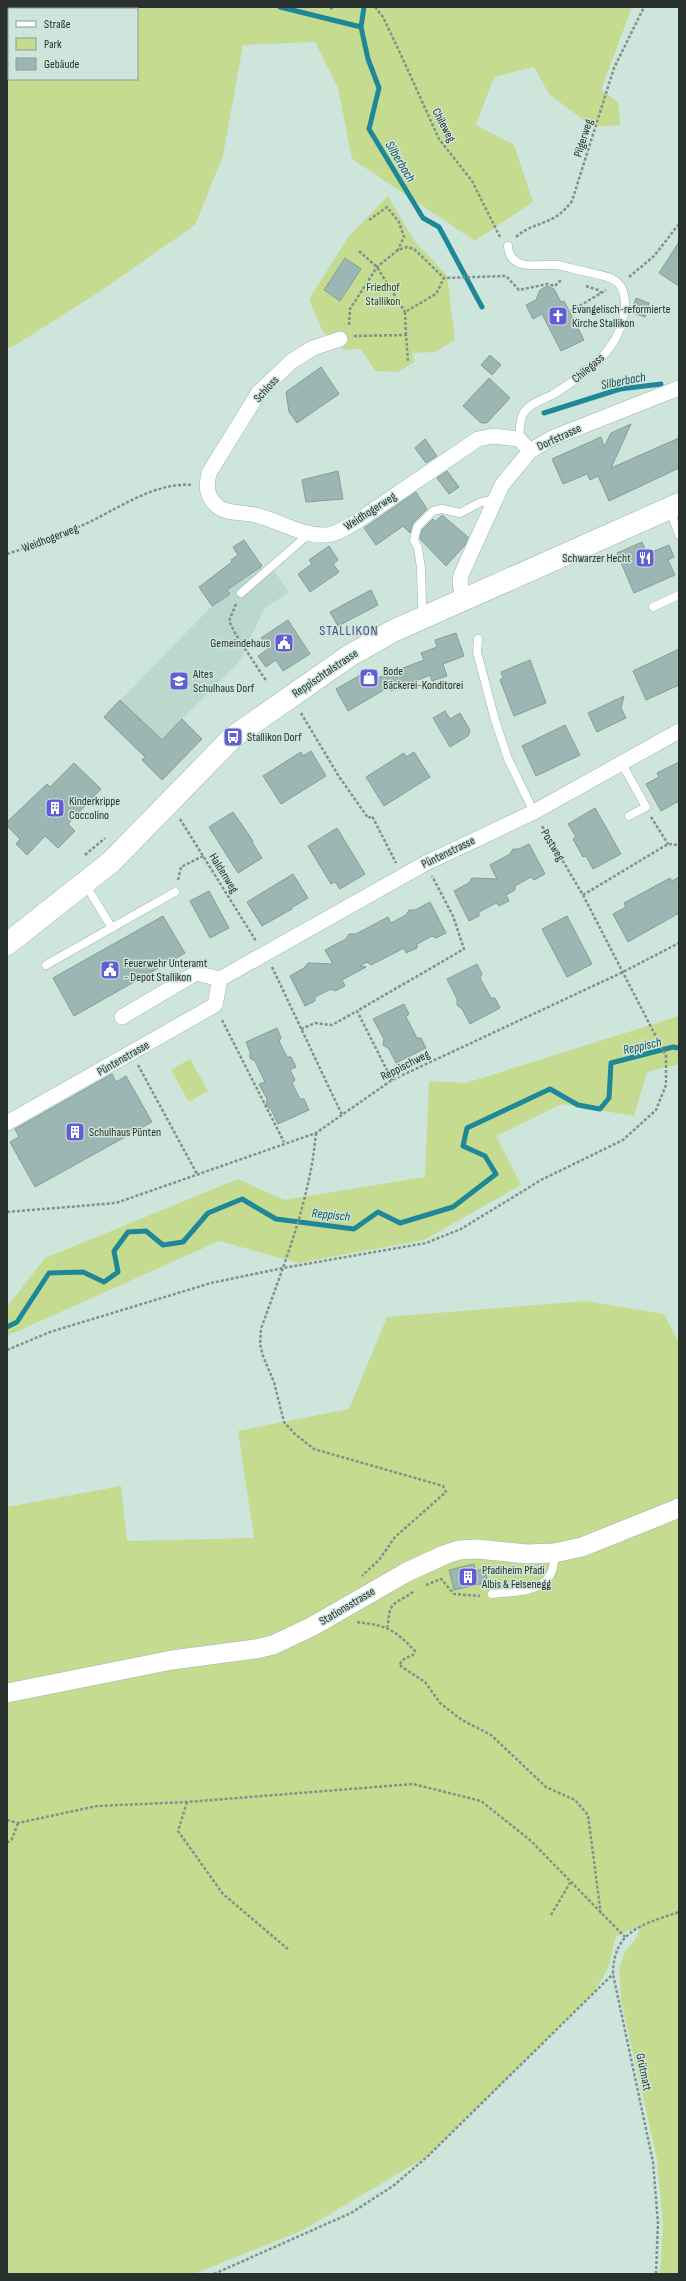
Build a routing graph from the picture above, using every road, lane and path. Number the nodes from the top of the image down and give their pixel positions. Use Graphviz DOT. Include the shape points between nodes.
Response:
graph roads {
  1 [pos="334,7"];
  2 [pos="375,7"];
  3 [pos="644,7"];
  4 [pos="330,9"];
  5 [pos="369,220"];
  6 [pos="679,224"];
  7 [pos="508,246"];
  8 [pos="398,250"];
  9 [pos="359,251"];
  10 [pos="377,267"];
  11 [pos="445,278"];
  12 [pos="569,281"];
  13 [pos="583,285"];
  14 [pos="620,285"];
  15 [pos="601,293"];
  16 [pos="571,311"];
  17 [pos="405,312"];
  18 [pos="345,334"];
  19 [pos="406,335"];
  20 [pos="408,362"];
  21 [pos="679,388"];
  22 [pos="519,439"];
  23 [pos="530,451"];
  24 [pos="206,487"];
  25 [pos="494,500"];
  26 [pos="674,506"];
  27 [pos="310,533"];
  28 [pos="679,535"];
  29 [pos="7,554"];
  30 [pos="241,593"];
  31 [pos="679,595"];
  32 [pos="464,600"];
  33 [pos="653,607"];
  34 [pos="234,609"];
  35 [pos="427,616"];
  36 [pos="478,639"];
  37 [pos="267,682"];
  38 [pos="291,696"];
  39 [pos="679,731"];
  40 [pos="621,762"];
  41 [pos="169,802"];
  42 [pos="534,812"];
  43 [pos="649,814"];
  44 [pos="629,816"];
  45 [pos="668,844"];
  46 [pos="679,845"];
  47 [pos="203,856"];
  48 [pos="426,863"];
  49 [pos="403,876"];
  50 [pos="84,884"];
  51 [pos="176,892"];
  52 [pos="583,895"];
  53 [pos="112,928"];
  54 [pos="679,943"];
  55 [pos="7,944"];
  56 [pos="263,953"];
  57 [pos="46,965"];
  58 [pos="623,972"];
  59 [pos="220,979"];
  60 [pos="215,1005"];
  61 [pos="357,1011"];
  62 [pos="122,1017"];
  63 [pos="301,1029"];
  64 [pos="131,1053"];
  65 [pos="392,1080"];
  66 [pos="342,1115"];
  67 [pos="7,1123"];
  68 [pos="316,1133"];
  69 [pos="284,1142"];
  70 [pos="197,1174"];
  71 [pos="7,1212"];
  72 [pos="283,1268"];
  73 [pos="7,1350"];
  74 [pos="679,1508"];
  75 [pos="554,1553"];
  76 [pos="358,1579"];
  77 [pos="431,1584"];
  78 [pos="414,1590"];
  79 [pos="492,1594"];
  80 [pos="352,1621"];
  81 [pos="387,1628"];
  82 [pos="7,1693"];
  83 [pos="187,1802"];
  84 [pos="7,1820"];
  85 [pos="18,1823"];
  86 [pos="7,1843"];
  87 [pos="570,1883"];
  88 [pos="679,1912"];
  89 [pos="551,1915"];
  90 [pos="601,1915"];
  91 [pos="625,1937"];
  92 [pos="289,1950"];
  93 [pos="613,1974"];
  94 [pos="214,2274"];
  95 [pos="656,2274"];
  1 -- 4 [label="path"];
  2 -- 7 [label="path, Chileweg" via="401,55 439,139 472,181 501,238"];
  3 -- 7 [label="path, Pilgerweg" via="614,68 572,201 555,219 519,234"];
  5 -- 8 [label="path" via="387,207 398,222 404,237"];
  6 -- 14 [label="path" via="654,256"];
  7 -- 14 [label="lane" via="512,259 519,264 558,265 610,276"];
  8 -- 10 [label="path"];
  8 -- 11 [label="path" via="407,247 414,249"];
  9 -- 10 [label="path"];
  10 -- 17 [label="path"];
  10 -- 18 [label="path" via="350,310"];
  11 -- 12 [label="path" via="507,275 519,290 542,283 555,286 562,278"];
  11 -- 17 [label="path" via="436,294"];
  13 -- 15 [label="path"];
  14 -- 15 [label="path"];
  14 -- 22 [label="lane, Chilegass" via="625,294 624,312 619,333 608,351 568,385 527,408 522,418"];
  15 -- 16 [label="path"];
  17 -- 19 [label="path"];
  18 -- 19 [label="path"];
  18 -- 24 [label="street, Schloss" via="313,348 292,361 259,392 209,473"];
  19 -- 20 [label="path"];
  21 -- 23 [label="street, Dorfstrasse" via="552,438"];
  22 -- 23 [label="street"];
  22 -- 27 [label="street, Weidhogerweg" via="493,436 478,439 341,531 326,535"];
  23 -- 25 [label="street, Dorfstrasse" via="513,470"];
  24 -- 27 [label="street, Weidhogerweg" via="209,497 218,507 255,515"];
  24 -- 29 [label="path, Weidhogerweg" via="184,484 158,490 47,541"];
  25 -- 32 [label="street, Dorfstrasse" via="462,575 460,584"];
  25 -- 35 [label="lane" via="481,502 460,513 442,509 433,511 416,527 414,540 421,568 422,605"];
  26 -- 28 [label="lane"];
  26 -- 32 [label="main road, Reppischtalstrasse"];
  27 -- 30 [label="lane"];
  31 -- 33 [label="lane"];
  32 -- 35 [label="main road, Reppischtalstrasse"];
  34 -- 37 [label="path" via="229,621"];
  35 -- 38 [label="main road, Reppischtalstrasse" via="393,631 350,656"];
  36 -- 42 [label="lane" via="477,652 495,720 508,759"];
  38 -- 41 [label="main road, Reppischtalstrasse" via="233,737"];
  38 -- 49 [label="path" via="338,775 368,818 372,816"];
  39 -- 40 [label="street, Püntenstrasse"];
  40 -- 42 [label="street, Püntenstrasse"];
  40 -- 44 [label="lane" via="646,807"];
  41 -- 47 [label="path, Haldenweg"];
  41 -- 50 [label="main road, Reppischtalstrasse" via="111,862"];
  42 -- 48 [label="street, Püntenstrasse"];
  42 -- 52 [label="path, Postweg"];
  43 -- 45 [label="path"];
  45 -- 46 [label="path"];
  45 -- 52 [label="path"];
  47 -- 51 [label="path" via="181,867"];
  47 -- 56 [label="path, Haldenweg"];
  48 -- 49 [label="street, Püntenstrasse"];
  48 -- 61 [label="path" via="453,916 464,949"];
  49 -- 56 [label="street, Püntenstrasse"];
  50 -- 53 [label="lane"];
  50 -- 55 [label="main road, Reppischtalstrasse"];
  51 -- 53 [label="lane"];
  52 -- 58 [label="path, Postweg"];
  53 -- 57 [label="lane"];
  54 -- 58 [label="path, Reppischweg"];
  56 -- 59 [label="street, Püntenstrasse"];
  56 -- 63 [label="path, Haldenweg"];
  58 -- 65 [label="path, Reppischweg"];
  58 -- 72 [label="path, Postweg" via="666,1056 666,1085 656,1110 623,1140 541,1180 461,1229 426,1243"];
  59 -- 60 [label="street"];
  59 -- 62 [label="street" via="196,973"];
  60 -- 64 [label="street, Püntenstrasse"];
  60 -- 69 [label="path"];
  61 -- 63 [label="path" via="332,1024 314,1023"];
  61 -- 65 [label="path"];
  63 -- 66 [label="path, Haldenweg"];
  64 -- 67 [label="street, Püntenstrasse"];
  64 -- 70 [label="path"];
  65 -- 66 [label="path, Reppischweg"];
  66 -- 68 [label="path, Reppischweg"];
  68 -- 69 [label="path, Reppischweg"];
  68 -- 72 [label="path" via="314,1160"];
  69 -- 70 [label="path, Reppischweg"];
  70 -- 71 [label="path, Reppischweg" via="116,1204"];
  72 -- 73 [label="path" via="211,1283 50,1332"];
  72 -- 76 [label="path" via="262,1329 260,1344 274,1382 284,1422 314,1449 443,1486 446,1492 395,1537 379,1560"];
  74 -- 75 [label="street, Stationsstrasse" via="582,1547"];
  75 -- 79 [label="lane" via="555,1565 549,1578 533,1590"];
  75 -- 82 [label="street, Stationsstrasse" via="459,1550 407,1572 313,1626 273,1645 172,1660"];
  77 -- 79 [label="path" via="441,1579 454,1594"];
  78 -- 81 [label="path" via="391,1609"];
  80 -- 81 [label="path"];
  81 -- 90 [label="path" via="402,1636 415,1651 399,1665 425,1682 440,1703 457,1716 491,1735 546,1787 575,1800 588,1816"];
  83 -- 85 [label="path" via="97,1806"];
  83 -- 87 [label="path" via="413,1784 480,1801 530,1840"];
  83 -- 92 [label="path" via="178,1831 223,1894"];
  84 -- 85 [label="path"];
  85 -- 86 [label="path" via="12,1839"];
  87 -- 89 [label="path"];
  87 -- 90 [label="path"];
  88 -- 91 [label="path, Grütmatt" via="641,1926"];
  90 -- 91 [label="path"];
  91 -- 93 [label="path, Grütmatt" via="613,1957"];
  93 -- 94 [label="path" via="428,2156 393,2186 345,2216"];
  93 -- 95 [label="path, Grütmatt" via="653,2162 658,2223"];
}
